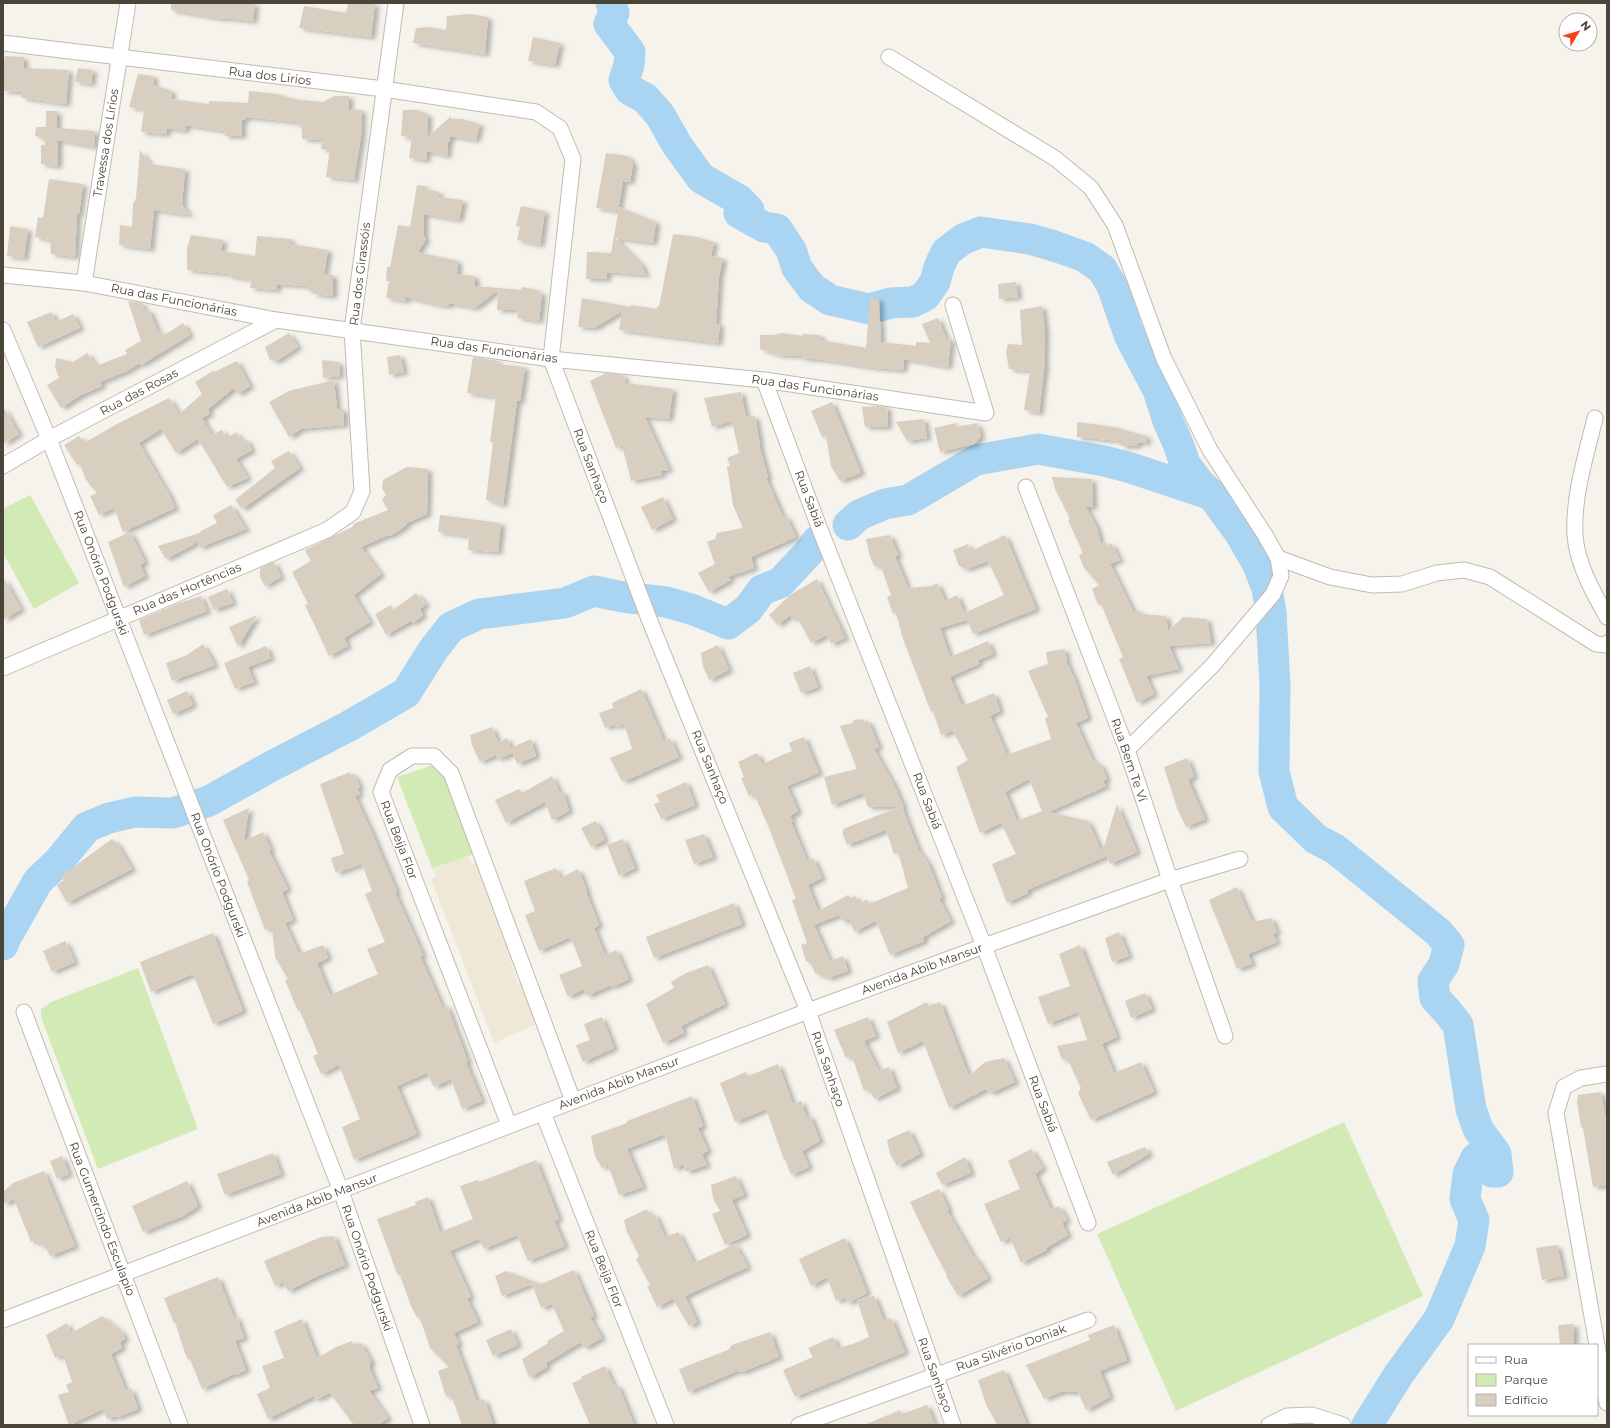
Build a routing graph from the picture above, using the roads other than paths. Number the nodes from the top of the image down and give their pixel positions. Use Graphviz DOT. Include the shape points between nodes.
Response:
graph roads {
  1 [pos="128,3"];
  2 [pos="396,3"];
  3 [pos="3,43"];
  4 [pos="889,57"];
  5 [pos="119,58"];
  6 [pos="384,89"];
  7 [pos="536,112"];
  8 [pos="3,276"];
  9 [pos="84,283"];
  10 [pos="953,305"];
  11 [pos="276,320"];
  12 [pos="3,330"];
  13 [pos="352,330"];
  14 [pos="551,359"];
  15 [pos="764,380"];
  16 [pos="1595,418"];
  17 [pos="49,439"];
  18 [pos="3,466"];
  19 [pos="1026,487"];
  20 [pos="327,530"];
  21 [pos="1278,558"];
  22 [pos="1607,617"];
  23 [pos="118,618"];
  24 [pos="1607,643"];
  25 [pos="3,668"];
  26 [pos="1127,750"];
  27 [pos="1240,859"];
  28 [pos="1170,880"];
  29 [pos="984,946"];
  30 [pos="808,1011"];
  31 [pos="24,1012"];
  32 [pos="1225,1036"];
  33 [pos="1607,1074"];
  34 [pos="573,1101"];
  35 [pos="543,1113"];
  36 [pos="509,1125"];
  37 [pos="341,1191"];
  38 [pos="1088,1223"];
  39 [pos="123,1274"];
  40 [pos="3,1320"];
  41 [pos="1088,1320"];
  42 [pos="1597,1344"];
  43 [pos="1598,1351"];
  44 [pos="935,1376"];
  45 [pos="1607,1402"];
  46 [pos="1340,1424"];
  47 [pos="180,1425"];
  48 [pos="422,1425"];
  49 [pos="666,1425"];
  50 [pos="799,1425"];
  51 [pos="953,1425"];
  52 [pos="1269,1425"];
  1 -- 5 [label="street, Travessa dos Lírios"];
  2 -- 6 [label="street, Rua dos Girassóis"];
  3 -- 5 [label="street, Rua dos Lirios"];
  4 -- 21 [label="street" via="1056,159 1091,188 1115,225 1164,359 1210,450"];
  5 -- 6 [label="street, Rua dos Lirios"];
  5 -- 9 [label="street, Travessa dos Lírios"];
  6 -- 7 [label="street, Rua dos Lirios"];
  6 -- 13 [label="street, Rua dos Girassóis"];
  7 -- 14 [label="street, Rua Sanhaço" via="560,128 573,159"];
  8 -- 9 [label="street, Rua das Funcionárias"];
  9 -- 11 [label="street, Rua das Funcionárias"];
  10 -- 15 [label="street, Rua das Funcionárias" via="986,413"];
  11 -- 13 [label="street, Rua das Funcionárias"];
  11 -- 17 [label="street, Rua das Rosas"];
  12 -- 17 [label="street, Rua Onório Podgurski"];
  13 -- 14 [label="street, Rua das Funcionárias"];
  13 -- 20 [label="street, Rua dos Girassóis" via="362,491 354,512"];
  14 -- 15 [label="street, Rua das Funcionárias"];
  14 -- 30 [label="street, Rua Sanhaço" via="633,579"];
  15 -- 29 [label="street, Rua Sabiá"];
  16 -- 22 [label="street" via="1576,500 1575,536 1581,563"];
  17 -- 18 [label="street, Rua das Rosas"];
  17 -- 23 [label="street, Rua Onório Podgurski"];
  19 -- 26 [label="street, Rua Bem Te Ví"];
  20 -- 23 [label="street, Rua das Hortências"];
  21 -- 24 [label="street" via="1330,577 1372,585 1402,584 1437,574 1464,570 1490,577 1596,644"];
  21 -- 26 [label="street" via="1281,576 1273,594 1212,666"];
  23 -- 25 [label="street, Rua das Hortências"];
  23 -- 37 [label="street, Rua Onório Podgurski"];
  26 -- 28 [label="street, Rua Bem Te Ví"];
  27 -- 28 [label="street, Avenida Abib Mansur"];
  28 -- 29 [label="street, Avenida Abib Mansur"];
  28 -- 32 [label="street, Rua Bem Te Ví"];
  29 -- 30 [label="street, Avenida Abib Mansur"];
  29 -- 38 [label="street, Rua Sabiá"];
  30 -- 34 [label="street, Avenida Abib Mansur"];
  30 -- 44 [label="street, Rua Sanhaço"];
  31 -- 39 [label="street, Rua Gumercindo Esculapio"];
  33 -- 42 [label="street" via="1581,1078 1564,1087 1556,1113"];
  34 -- 35 [label="street, Avenida Abib Mansur"];
  34 -- 36 [label="street, Rua Beija Flor" via="451,773 434,756 412,756 390,770 381,792"];
  35 -- 36 [label="street, Avenida Abib Mansur"];
  35 -- 49 [label="street, Rua Beija Flor"];
  36 -- 37 [label="street, Avenida Abib Mansur"];
  37 -- 39 [label="street, Avenida Abib Mansur"];
  37 -- 48 [label="street, Rua Onório Podgurski"];
  39 -- 40 [label="street, Avenida Abib Mansur"];
  39 -- 47 [label="street, Rua Gumercindo Esculapio"];
  41 -- 44 [label="street, Rua Silvério Doniak"];
  43 -- 45 [label="street"];
  44 -- 50 [label="street, Rua Silvério Doniak"];
  44 -- 51 [label="street, Rua Sanhaço"];
  46 -- 52 [label="street" via="1312,1415 1287,1416"];
}
